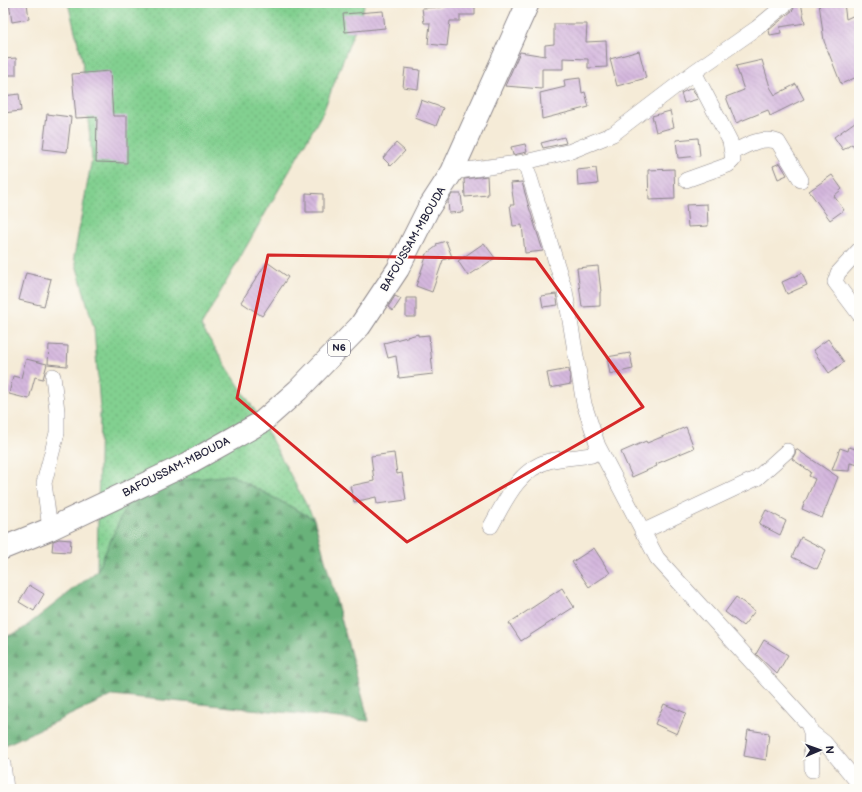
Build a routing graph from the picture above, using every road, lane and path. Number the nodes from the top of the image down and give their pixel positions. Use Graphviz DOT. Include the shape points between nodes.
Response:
graph roads {
  1 [pos="528,3"];
  2 [pos="786,3"];
  3 [pos="694,72"];
  4 [pos="733,152"];
  5 [pos="525,162"];
  6 [pos="452,172"];
  7 [pos="686,180"];
  8 [pos="801,180"];
  9 [pos="859,250"];
  10 [pos="859,314"];
  11 [pos="53,376"];
  12 [pos="598,446"];
  13 [pos="786,451"];
  14 [pos="491,526"];
  15 [pos="50,529"];
  16 [pos="642,532"];
  17 [pos="3,548"];
  18 [pos="811,732"];
  19 [pos="3,764"];
  20 [pos="812,770"];
  21 [pos="859,784"];
  22 [pos="6,789"];
  1 -- 6 [label="highway, BAFOUSSAM-MBOUDA / N6"];
  2 -- 3 [label="street"];
  3 -- 4 [label="street" via="730,141"];
  3 -- 5 [label="street" via="614,134 571,151"];
  4 -- 7 [label="street" via="733,160 728,165"];
  4 -- 8 [label="street" via="756,142 778,142"];
  5 -- 6 [label="street"];
  5 -- 12 [label="street" via="565,291 584,404"];
  6 -- 15 [label="highway, BAFOUSSAM-MBOUDA / N6" via="428,209 398,269 360,326 298,390 262,422 187,464"];
  9 -- 10 [label="street" via="838,273 835,282"];
  11 -- 15 [label="street" via="58,433 44,483"];
  12 -- 14 [label="street" via="592,455 548,461 528,471 513,488"];
  12 -- 16 [label="street"];
  13 -- 16 [label="street" via="757,478"];
  15 -- 17 [label="highway, BAFOUSSAM-MBOUDA / N6"];
  16 -- 18 [label="street" via="657,558 808,724"];
  18 -- 20 [label="street"];
  18 -- 21 [label="street" via="825,743"];
  19 -- 22 [label="street"];
}
